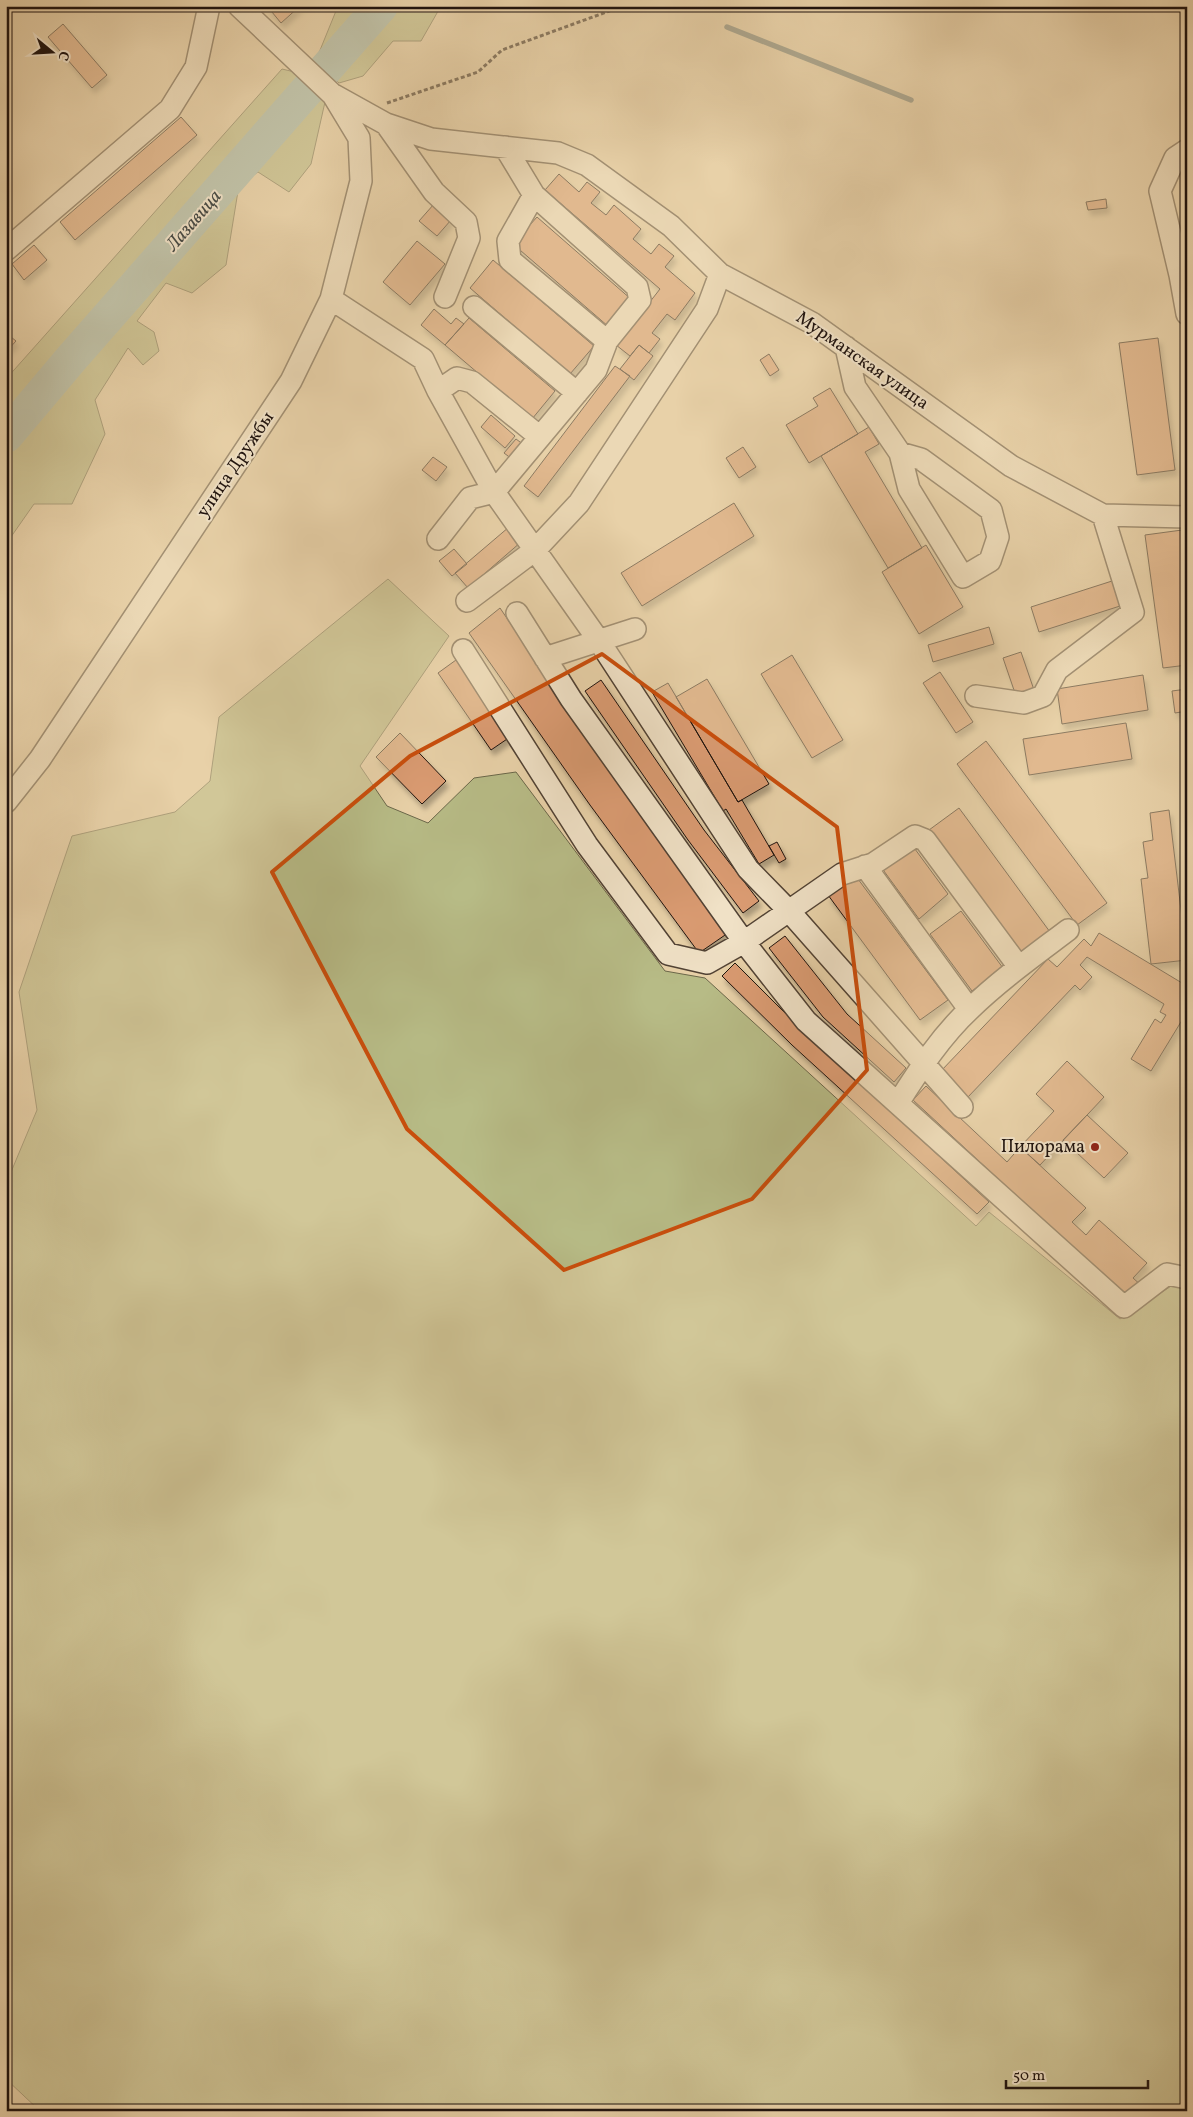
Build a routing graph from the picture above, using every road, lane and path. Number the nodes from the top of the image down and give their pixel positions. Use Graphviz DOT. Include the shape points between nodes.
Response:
graph roads {
  1 [pos="209,6"];
  2 [pos="238,6"];
  3 [pos="623,6"];
  4 [pos="332,94"];
  5 [pos="384,115"];
  6 [pos="505,147"];
  7 [pos="1187,150"];
  8 [pos="534,195"];
  9 [pos="6,250"];
  10 [pos="720,274"];
  11 [pos="445,297"];
  12 [pos="331,299"];
  13 [pos="474,307"];
  14 [pos="1187,314"];
  15 [pos="607,341"];
  16 [pos="846,347"];
  17 [pos="438,391"];
  18 [pos="577,393"];
  19 [pos="540,437"];
  20 [pos="900,453"];
  21 [pos="494,492"];
  22 [pos="1103,515"];
  23 [pos="1187,517"];
  24 [pos="438,539"];
  25 [pos="534,550"];
  26 [pos="467,601"];
  27 [pos="517,613"];
  28 [pos="635,629"];
  29 [pos="599,641"];
  30 [pos="463,650"];
  31 [pos="545,658"];
  32 [pos="976,696"];
  33 [pos="6,802"];
  34 [pos="865,866"];
  35 [pos="789,911"];
  36 [pos="1068,930"];
  37 [pos="744,942"];
  38 [pos="1019,967"];
  39 [pos="969,1009"];
  40 [pos="923,1063"];
  41 [pos="898,1103"];
  42 [pos="962,1106"];
  43 [pos="1187,1278"];
  1 -- 9 [label="street" via="196,67 170,109"];
  2 -- 4 [label="street, Мурманская улица"];
  3 -- 5 [label="path" via="502,50 478,72"];
  4 -- 5 [label="street, Мурманская улица"];
  4 -- 12 [label="street, улица Дружбы" via="359,138 361,181"];
  5 -- 6 [label="street, Мурманская улица" via="431,139"];
  5 -- 11 [label="street" via="434,192 466,222 469,238"];
  6 -- 8 [label="street"];
  6 -- 10 [label="street, Мурманская улица" via="558,153 587,165 671,226"];
  7 -- 14 [label="street" via="1175,158 1160,191"];
  8 -- 15 [label="street" via="508,241 510,260"];
  8 -- 15 [label="street" via="637,287 640,300"];
  10 -- 16 [label="street, Мурманская улица" via="812,322"];
  10 -- 25 [label="street" via="707,309 579,503"];
  12 -- 17 [label="street" via="423,359"];
  12 -- 33 [label="street, улица Дружбы" via="291,381 40,759"];
  13 -- 18 [label="street"];
  15 -- 18 [label="street" via="596,370"];
  16 -- 20 [label="street" via="855,387"];
  16 -- 22 [label="street, Мурманская улица" via="1012,466"];
  17 -- 19 [label="street" via="457,378 472,382"];
  17 -- 21 [label="street"];
  18 -- 19 [label="street"];
  19 -- 21 [label="street"];
  20 -- 20 [label="street" via="910,489 963,576 990,561 998,537 991,510 921,459"];
  21 -- 24 [label="street" via="470,498"];
  21 -- 25 [label="street"];
  22 -- 23 [label="street"];
  22 -- 32 [label="street" via="1133,612 1057,670 1043,696 1024,703"];
  25 -- 26 [label="street"];
  25 -- 29 [label="street"];
  27 -- 31 [label="street"];
  28 -- 29 [label="street"];
  29 -- 31 [label="street"];
  29 -- 35 [label="street" via="748,868"];
  30 -- 37 [label="street" via="587,844 668,954 707,963"];
  31 -- 37 [label="street"];
  34 -- 35 [label="street" via="842,874"];
  34 -- 38 [label="street" via="916,836 925,840"];
  34 -- 39 [label="street"];
  35 -- 37 [label="street"];
  35 -- 40 [label="street"];
  36 -- 38 [label="street"];
  37 -- 41 [label="street" via="806,1021"];
  38 -- 39 [label="street"];
  39 -- 40 [label="street"];
  40 -- 41 [label="street"];
  40 -- 42 [label="street"];
  41 -- 43 [label="street" via="1124,1307 1167,1274"];
}
